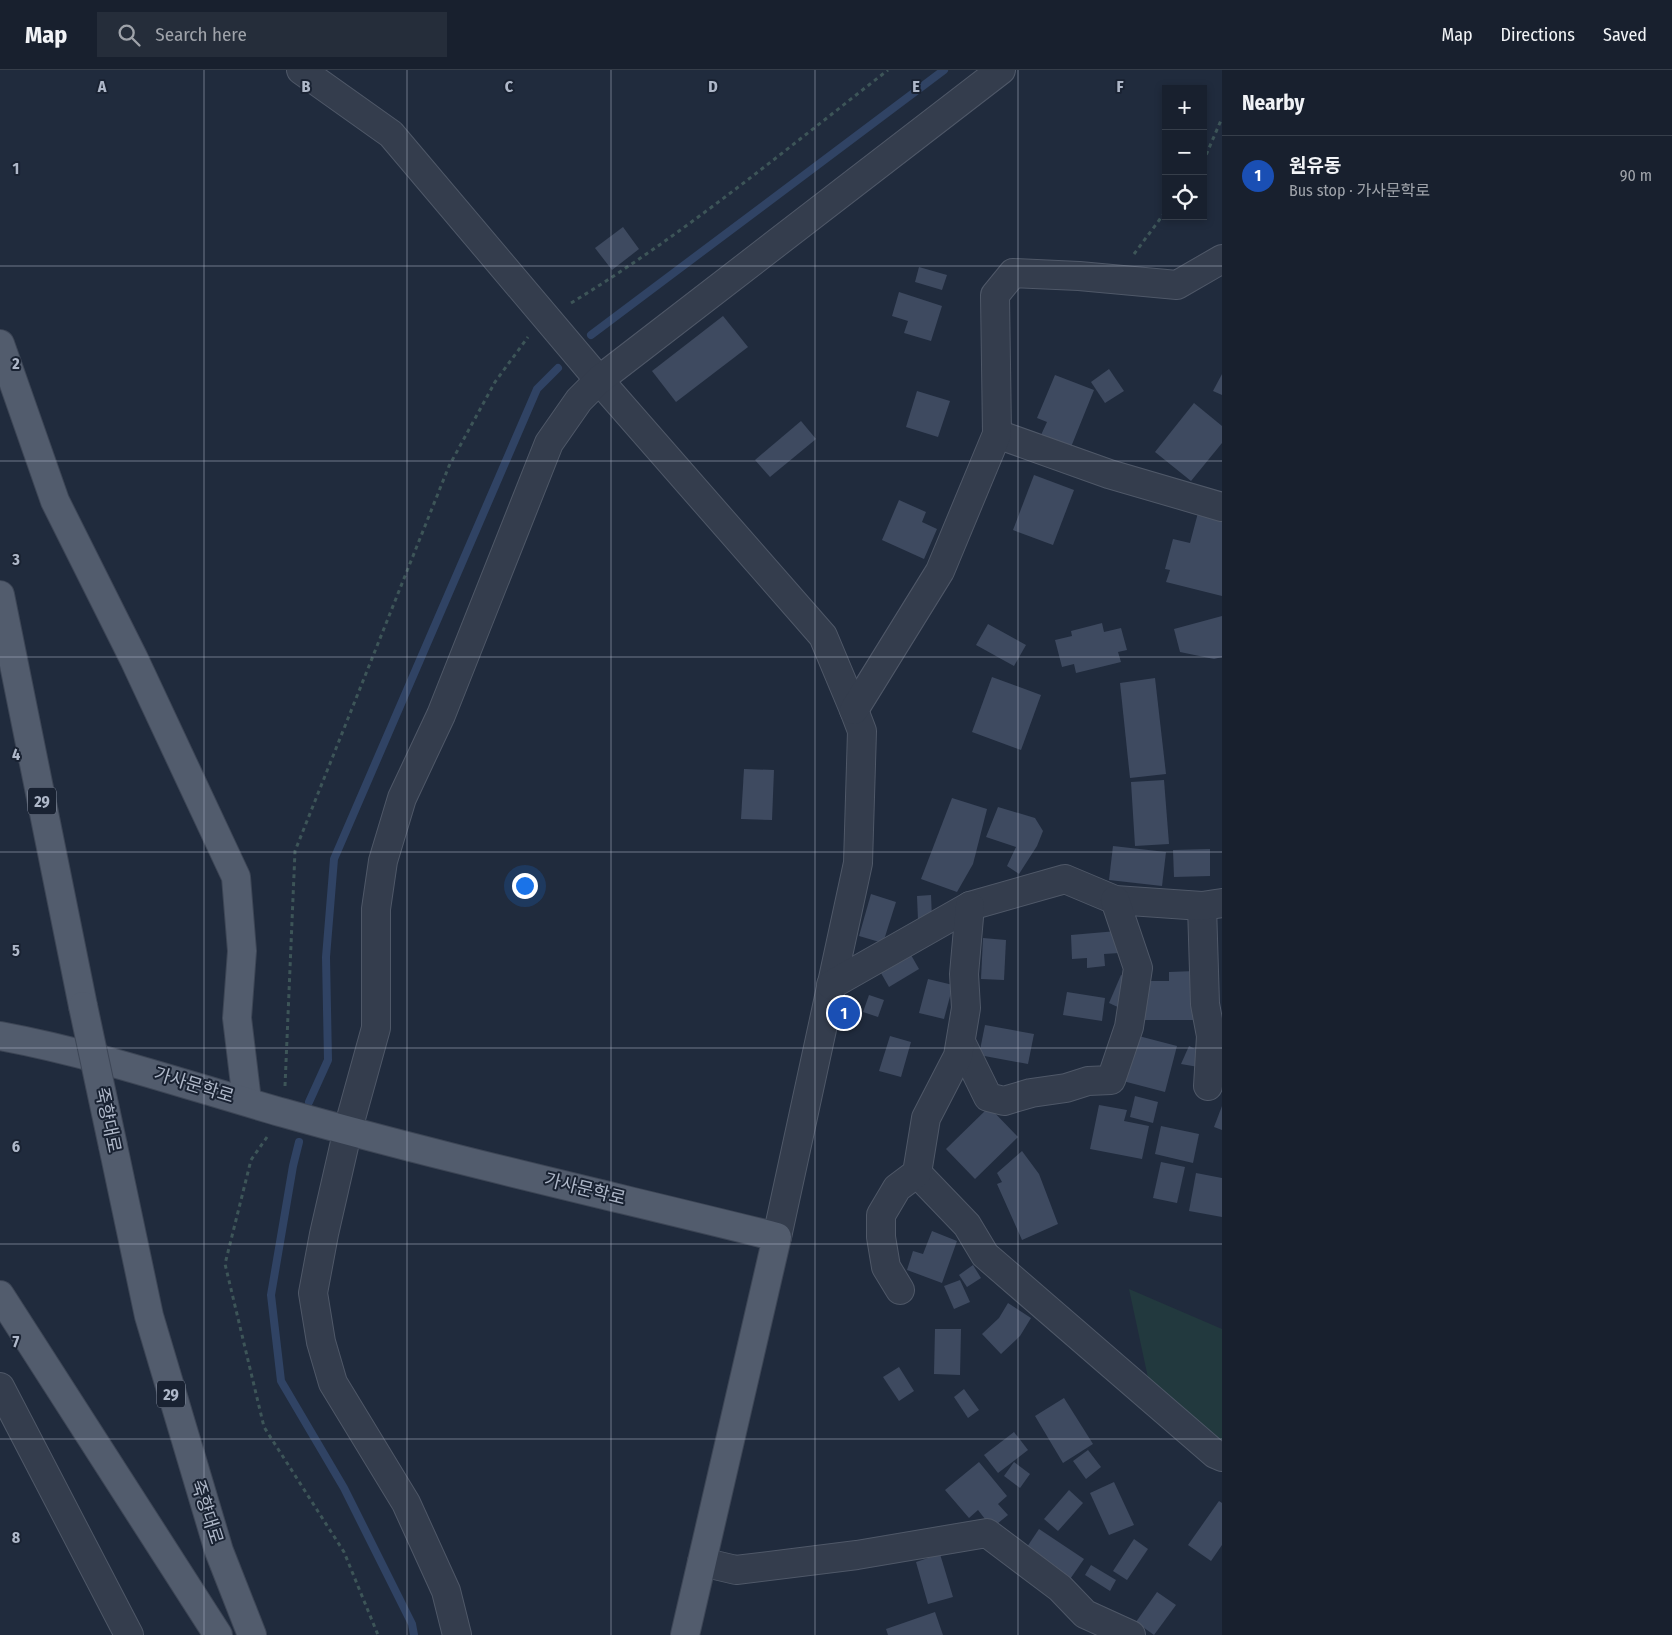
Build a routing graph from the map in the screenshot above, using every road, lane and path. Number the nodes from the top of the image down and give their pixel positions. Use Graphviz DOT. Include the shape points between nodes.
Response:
graph roads {
  1 [pos="302,70"];
  2 [pos="888,70"];
  3 [pos="1002,70"];
  4 [pos="1222,118"];
  5 [pos="1207,153"];
  6 [pos="1162,216"];
  7 [pos="1222,258"];
  8 [pos="1116,279"];
  9 [pos="544,316"];
  10 [pos="0,344"];
  11 [pos="599,380"];
  12 [pos="997,434"];
  13 [pos="1222,507"];
  14 [pos="0,596"];
  15 [pos="854,710"];
  16 [pos="1115,900"];
  17 [pos="1212,904"];
  18 [pos="970,906"];
  19 [pos="831,986"];
  20 [pos="0,1036"];
  21 [pos="961,1042"];
  22 [pos="1208,1086"];
  23 [pos="247,1102"];
  24 [pos="283,1113"];
  25 [pos="348,1129"];
  26 [pos="917,1173"];
  27 [pos="776,1237"];
  28 [pos="900,1290"];
  29 [pos="0,1295"];
  30 [pos="0,1387"];
  31 [pos="1222,1456"];
  32 [pos="702,1562"];
  33 [pos="129,1635"];
  34 [pos="218,1635"];
  35 [pos="252,1635"];
  36 [pos="378,1635"];
  37 [pos="457,1635"];
  38 [pos="685,1635"];
  39 [pos="1131,1635"];
  1 -- 9 [label="street" via="391,134"];
  2 -- 9 [label="path" via="682,231 613,278"];
  3 -- 11 [label="street"];
  4 -- 5 [label="path"];
  6 -- 8 [label="path"];
  7 -- 8 [label="street" via="1177,285"];
  8 -- 12 [label="street" via="1013,273 995,295"];
  9 -- 11 [label="street"];
  9 -- 24 [label="path" via="495,382 449,466 295,851"];
  10 -- 23 [label="main road" via="55,501 134,659 236,877 242,951 237,1018"];
  11 -- 15 [label="street" via="823,636"];
  11 -- 25 [label="street" via="549,443 441,715 402,798 383,861 376,909 376,1028"];
  12 -- 13 [label="street" via="1109,474"];
  12 -- 15 [label="street" via="940,571"];
  14 -- 35 [label="main road, 죽향대로 / 29, bridge" via="149,1316 219,1551"];
  15 -- 19 [label="street" via="862,731 858,863"];
  16 -- 17 [label="street"];
  16 -- 18 [label="street" via="1065,879"];
  16 -- 21 [label="street" via="1138,968 1129,1027 1111,1080 1031,1092 1004,1101 988,1097"];
  17 -- 22 [label="street" via="1205,1004 1211,1036"];
  18 -- 19 [label="street"];
  18 -- 21 [label="street" via="964,974 966,1008"];
  19 -- 27 [label="street"];
  20 -- 23 [label="main road, 가사문학로" via="139,1069"];
  21 -- 26 [label="street" via="958,1056 926,1118"];
  23 -- 24 [label="main road, 가사문학로"];
  24 -- 25 [label="main road, 가사문학로"];
  24 -- 36 [label="path" via="251,1160 225,1264 264,1427 344,1552"];
  25 -- 27 [label="main road, 가사문학로"];
  25 -- 37 [label="street" via="313,1293 321,1342 333,1382 410,1512 446,1591"];
  26 -- 28 [label="street" via="897,1188 881,1215 886,1267"];
  26 -- 31 [label="street" via="967,1225 985,1255 1084,1343"];
  27 -- 32 [label="main road"];
  29 -- 34 [label="main road"];
  30 -- 33 [label="street"];
  32 -- 38 [label="main road"];
  32 -- 39 [label="street" via="736,1570 987,1532 1060,1588 1085,1614"];
}
